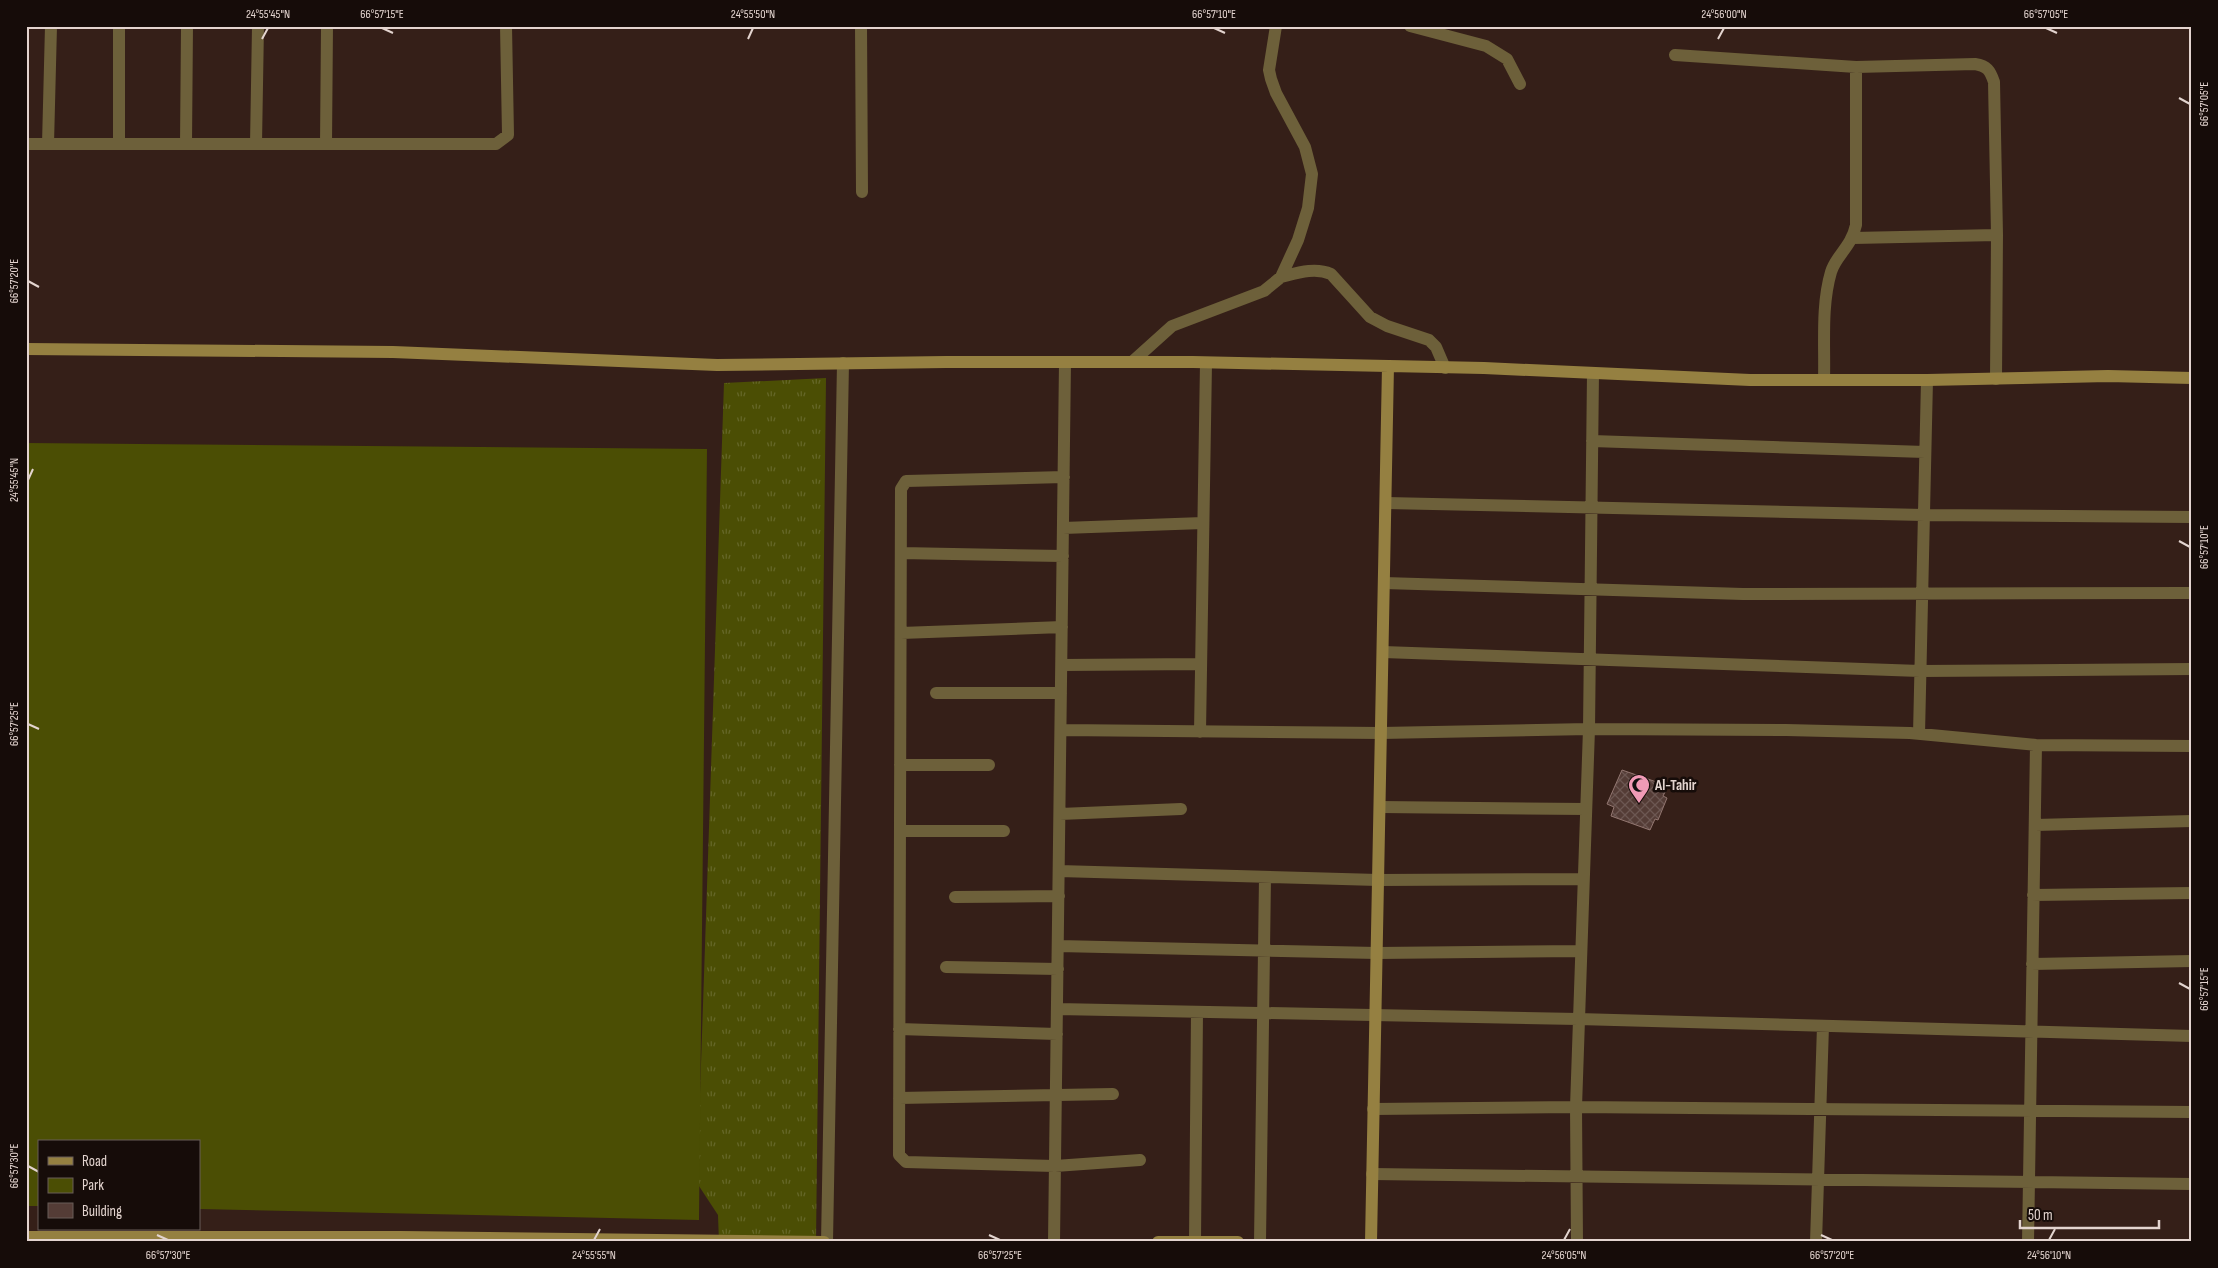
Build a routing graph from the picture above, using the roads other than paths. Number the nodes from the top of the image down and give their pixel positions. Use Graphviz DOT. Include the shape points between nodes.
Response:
graph roads {
  1 [pos="50,26"];
  2 [pos="119,26"];
  3 [pos="187,26"];
  4 [pos="258,26"];
  5 [pos="328,26"];
  6 [pos="506,26"];
  7 [pos="861,26"];
  8 [pos="1276,26"];
  9 [pos="1410,26"];
  10 [pos="1675,54"];
  11 [pos="1856,67"];
  12 [pos="1520,84"];
  13 [pos="26,144"];
  14 [pos="48,144"];
  15 [pos="119,144"];
  16 [pos="186,144"];
  17 [pos="256,144"];
  18 [pos="326,144"];
  19 [pos="862,192"];
  20 [pos="1997,235"];
  21 [pos="1853,238"];
  22 [pos="1281,277"];
  23 [pos="26,350"];
  24 [pos="1065,362"];
  25 [pos="1132,362"];
  26 [pos="1206,363"];
  27 [pos="843,364"];
  28 [pos="1388,366"];
  29 [pos="1445,368"];
  30 [pos="1593,373"];
  31 [pos="2192,378"];
  32 [pos="1996,379"];
  33 [pos="1824,380"];
  34 [pos="1927,380"];
  35 [pos="1592,441"];
  36 [pos="1925,452"];
  37 [pos="1064,477"];
  38 [pos="1386,504"];
  39 [pos="1591,508"];
  40 [pos="1924,515"];
  41 [pos="2192,517"];
  42 [pos="1203,523"];
  43 [pos="1064,528"];
  44 [pos="901,553"];
  45 [pos="1063,556"];
  46 [pos="1384,583"];
  47 [pos="1590,589"];
  48 [pos="1922,592"];
  49 [pos="2192,593"];
  50 [pos="1062,627"];
  51 [pos="901,633"];
  52 [pos="1383,652"];
  53 [pos="1590,660"];
  54 [pos="1201,664"];
  55 [pos="1062,665"];
  56 [pos="2192,668"];
  57 [pos="1920,671"];
  58 [pos="936,693"];
  59 [pos="1061,693"];
  60 [pos="1589,728"];
  61 [pos="1061,730"];
  62 [pos="1200,732"];
  63 [pos="1381,733"];
  64 [pos="1919,734"];
  65 [pos="2036,745"];
  66 [pos="2192,746"];
  67 [pos="989,765"];
  68 [pos="900,766"];
  69 [pos="1380,807"];
  70 [pos="1181,809"];
  71 [pos="1586,809"];
  72 [pos="1060,814"];
  73 [pos="2192,821"];
  74 [pos="2035,825"];
  75 [pos="1004,831"];
  76 [pos="900,832"];
  77 [pos="1059,871"];
  78 [pos="1265,877"];
  79 [pos="1583,879"];
  80 [pos="1378,880"];
  81 [pos="2192,893"];
  82 [pos="2033,895"];
  83 [pos="1059,896"];
  84 [pos="955,897"];
  85 [pos="1058,946"];
  86 [pos="1264,950"];
  87 [pos="1581,951"];
  88 [pos="1377,953"];
  89 [pos="2192,961"];
  90 [pos="2032,964"];
  91 [pos="946,968"];
  92 [pos="1058,969"];
  93 [pos="1057,1009"];
  94 [pos="1197,1012"];
  95 [pos="1264,1014"];
  96 [pos="1375,1016"];
  97 [pos="1578,1019"];
  98 [pos="1823,1026"];
  99 [pos="899,1029"];
  100 [pos="2031,1033"];
  101 [pos="1057,1034"];
  102 [pos="2192,1036"];
  103 [pos="1056,1094"];
  104 [pos="1113,1094"];
  105 [pos="899,1098"];
  106 [pos="1576,1107"];
  107 [pos="1374,1109"];
  108 [pos="1820,1109"];
  109 [pos="2030,1111"];
  110 [pos="2192,1112"];
  111 [pos="1140,1160"];
  112 [pos="1055,1166"];
  113 [pos="1372,1174"];
  114 [pos="1577,1176"];
  115 [pos="1818,1179"];
  116 [pos="2029,1182"];
  117 [pos="2192,1184"];
  118 [pos="26,1237"];
  119 [pos="425,1240"];
  120 [pos="1195,1241"];
  121 [pos="826,1242"];
  122 [pos="1054,1242"];
  123 [pos="1158,1242"];
  124 [pos="1238,1242"];
  125 [pos="1260,1242"];
  126 [pos="1371,1242"];
  127 [pos="1577,1242"];
  128 [pos="1816,1242"];
  129 [pos="2028,1242"];
  1 -- 14 [label="street"];
  2 -- 15 [label="street"];
  3 -- 16 [label="street"];
  4 -- 17 [label="street"];
  5 -- 18 [label="street"];
  6 -- 18 [label="street" via="508,135 496,144"];
  7 -- 19 [label="street"];
  8 -- 22 [label="street" via="1269,70 1271,79 1305,147 1312,174 1308,208"];
  9 -- 12 [label="street" via="1486,46 1508,59"];
  10 -- 11 [label="street"];
  11 -- 20 [label="street" via="1986,66 1994,82"];
  11 -- 21 [label="street" via="1856,225"];
  13 -- 14 [label="street"];
  14 -- 15 [label="street"];
  15 -- 16 [label="street"];
  16 -- 17 [label="street"];
  17 -- 18 [label="street"];
  20 -- 21 [label="street"];
  20 -- 32 [label="street"];
  21 -- 33 [label="street" via="1832,269 1826,289"];
  22 -- 25 [label="street" via="1264,291 1172,326"];
  22 -- 29 [label="street" via="1323,270 1331,274 1370,317 1429,340 1436,347"];
  23 -- 27 [label="street" via="392,352 717,365"];
  24 -- 25 [label="street"];
  24 -- 27 [label="street"];
  24 -- 37 [label="street"];
  25 -- 26 [label="street"];
  26 -- 28 [label="street"];
  26 -- 42 [label="street"];
  27 -- 121 [label="street"];
  28 -- 29 [label="street"];
  28 -- 38 [label="street"];
  29 -- 30 [label="street"];
  30 -- 33 [label="street"];
  30 -- 35 [label="street"];
  31 -- 32 [label="street"];
  32 -- 34 [label="street"];
  33 -- 34 [label="street"];
  34 -- 36 [label="street"];
  35 -- 36 [label="street"];
  35 -- 39 [label="street"];
  36 -- 40 [label="street"];
  37 -- 43 [label="street"];
  37 -- 44 [label="street" via="906,481 901,489"];
  38 -- 39 [label="street"];
  38 -- 46 [label="street"];
  39 -- 40 [label="street"];
  39 -- 47 [label="street"];
  40 -- 41 [label="street"];
  40 -- 48 [label="street"];
  42 -- 43 [label="street"];
  42 -- 54 [label="street"];
  43 -- 45 [label="street"];
  44 -- 45 [label="street"];
  44 -- 51 [label="street"];
  45 -- 50 [label="street"];
  46 -- 47 [label="street"];
  46 -- 52 [label="street"];
  47 -- 48 [label="street" via="1743,594"];
  47 -- 53 [label="street"];
  48 -- 49 [label="street"];
  48 -- 57 [label="street"];
  50 -- 51 [label="street"];
  50 -- 55 [label="street"];
  51 -- 68 [label="street"];
  52 -- 53 [label="street"];
  52 -- 63 [label="street"];
  53 -- 57 [label="street"];
  53 -- 60 [label="street"];
  54 -- 55 [label="street"];
  54 -- 62 [label="street"];
  55 -- 59 [label="street"];
  56 -- 57 [label="street"];
  57 -- 64 [label="street"];
  58 -- 59 [label="street"];
  59 -- 61 [label="street"];
  60 -- 63 [label="street"];
  60 -- 64 [label="street"];
  60 -- 71 [label="street"];
  61 -- 62 [label="street"];
  61 -- 72 [label="street"];
  62 -- 63 [label="street"];
  63 -- 69 [label="street"];
  64 -- 65 [label="street"];
  65 -- 66 [label="street"];
  65 -- 74 [label="street"];
  67 -- 68 [label="street"];
  68 -- 76 [label="street"];
  69 -- 71 [label="street"];
  69 -- 80 [label="street"];
  70 -- 72 [label="street"];
  71 -- 79 [label="street"];
  72 -- 77 [label="street"];
  73 -- 74 [label="street"];
  74 -- 82 [label="street"];
  75 -- 76 [label="street"];
  76 -- 99 [label="street"];
  77 -- 78 [label="street"];
  77 -- 83 [label="street"];
  78 -- 80 [label="street"];
  78 -- 86 [label="street"];
  79 -- 80 [label="street"];
  79 -- 87 [label="street"];
  80 -- 88 [label="street"];
  81 -- 82 [label="street"];
  82 -- 90 [label="street"];
  83 -- 84 [label="street"];
  83 -- 85 [label="street"];
  85 -- 86 [label="street"];
  85 -- 92 [label="street"];
  86 -- 88 [label="street"];
  86 -- 95 [label="street"];
  87 -- 88 [label="street"];
  87 -- 97 [label="street"];
  88 -- 96 [label="street"];
  89 -- 90 [label="street"];
  90 -- 100 [label="street"];
  91 -- 92 [label="street"];
  92 -- 93 [label="street"];
  93 -- 94 [label="street"];
  93 -- 101 [label="street"];
  94 -- 95 [label="street"];
  94 -- 120 [label="street"];
  95 -- 96 [label="street"];
  95 -- 125 [label="street"];
  96 -- 97 [label="street"];
  96 -- 107 [label="street"];
  97 -- 98 [label="street"];
  97 -- 106 [label="street"];
  98 -- 100 [label="street"];
  98 -- 108 [label="street"];
  99 -- 101 [label="street"];
  99 -- 105 [label="street"];
  100 -- 102 [label="street"];
  100 -- 109 [label="street"];
  101 -- 103 [label="street"];
  103 -- 104 [label="street"];
  103 -- 105 [label="street"];
  103 -- 112 [label="street"];
  105 -- 112 [label="street" via="899,1155 906,1162"];
  106 -- 107 [label="street"];
  106 -- 108 [label="street"];
  106 -- 114 [label="street"];
  107 -- 113 [label="street"];
  108 -- 109 [label="street"];
  108 -- 115 [label="street"];
  109 -- 110 [label="street"];
  109 -- 116 [label="street"];
  111 -- 112 [label="street"];
  112 -- 122 [label="street"];
  113 -- 114 [label="street"];
  113 -- 126 [label="street"];
  114 -- 115 [label="street"];
  114 -- 127 [label="street"];
  115 -- 116 [label="street"];
  115 -- 128 [label="street"];
  116 -- 117 [label="street"];
  116 -- 129 [label="street"];
  118 -- 119 [label="street"];
  119 -- 121 [label="street"];
  120 -- 123 [label="street"];
  120 -- 124 [label="street"];
}
